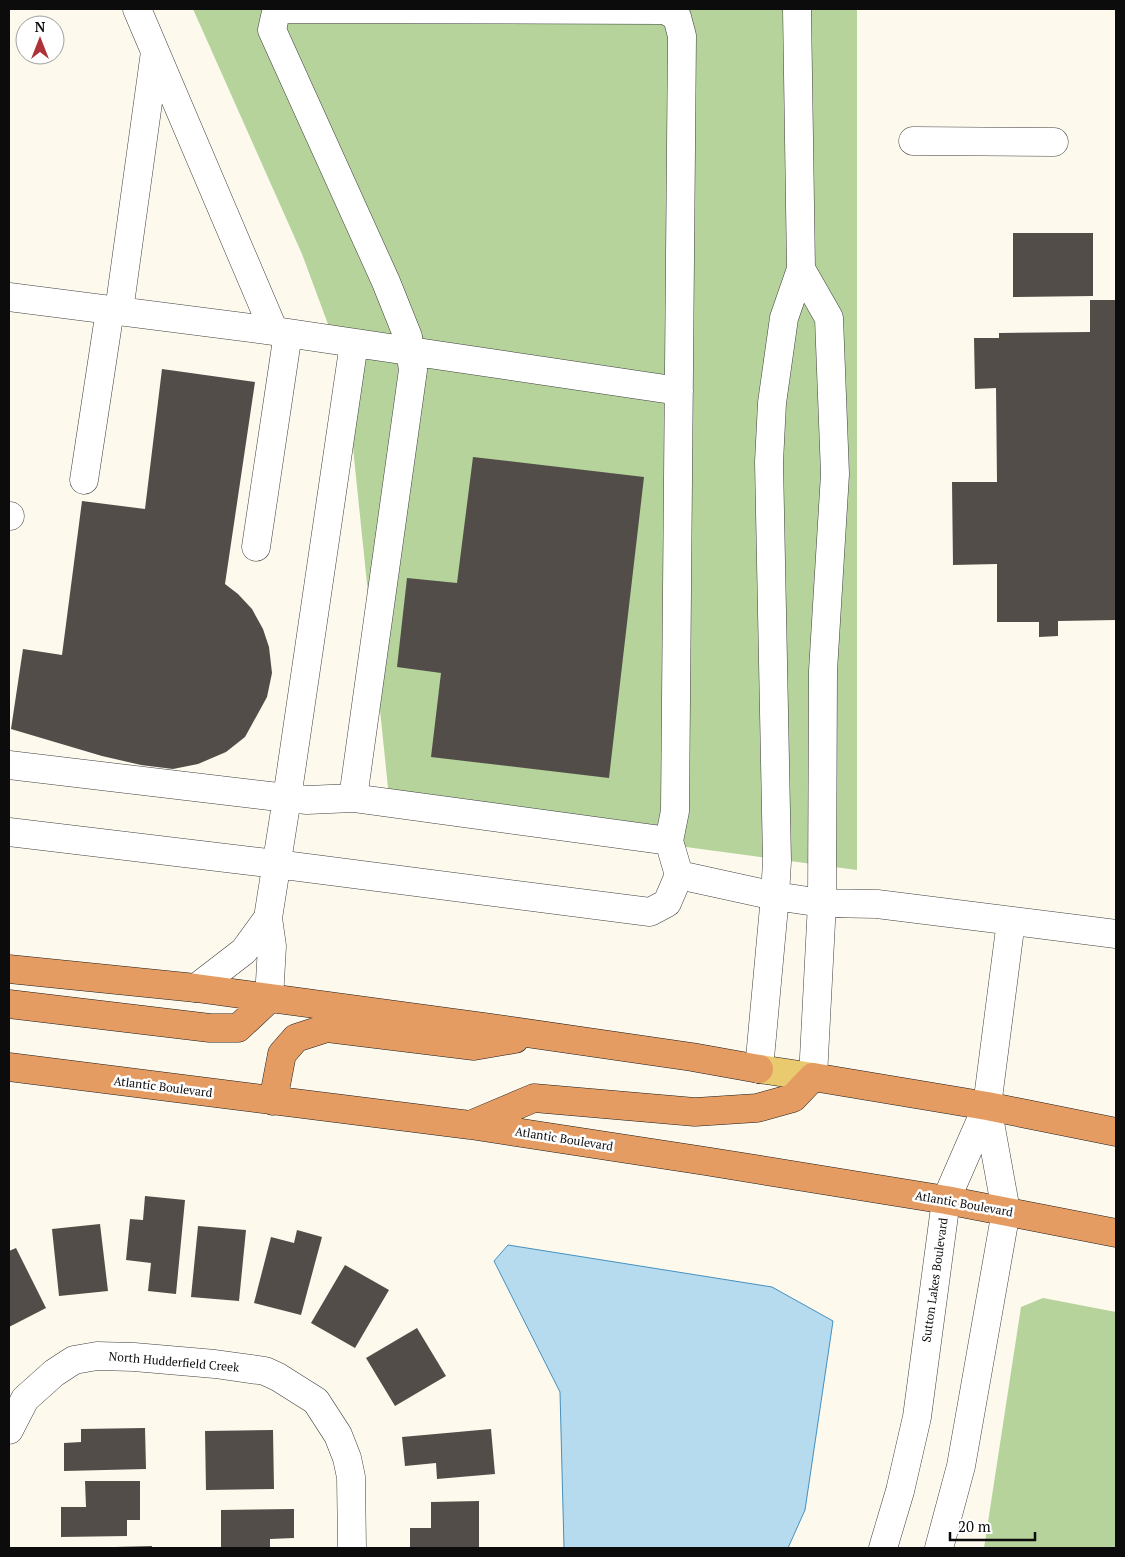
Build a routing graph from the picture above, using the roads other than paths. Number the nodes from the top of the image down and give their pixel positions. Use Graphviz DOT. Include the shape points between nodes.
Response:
graph roads {
  1 [pos="137,9"];
  2 [pos="797,9"];
  3 [pos="155,52"];
  4 [pos="912,142"];
  5 [pos="1054,142"];
  6 [pos="801,269"];
  7 [pos="9,297"];
  8 [pos="114,311"];
  9 [pos="281,332"];
  10 [pos="354,343"];
  11 [pos="410,351"];
  12 [pos="679,391"];
  13 [pos="84,480"];
  14 [pos="256,547"];
  15 [pos="9,765"];
  16 [pos="287,798"];
  17 [pos="353,798"];
  18 [pos="9,832"];
  19 [pos="669,841"];
  20 [pos="276,864"];
  21 [pos="679,875"];
  22 [pos="775,896"];
  23 [pos="822,903"];
  24 [pos="268,918"];
  25 [pos="1011,921"];
  26 [pos="1116,934"];
  27 [pos="9,969"];
  28 [pos="196,988"];
  29 [pos="269,999"];
  30 [pos="9,1004"];
  31 [pos="539,1035"];
  32 [pos="9,1067"];
  33 [pos="759,1069"];
  34 [pos="813,1077"];
  35 [pos="273,1101"];
  36 [pos="987,1106"];
  37 [pos="470,1125"];
  38 [pos="1116,1132"];
  39 [pos="946,1200"];
  40 [pos="1006,1211"];
  41 [pos="1116,1233"];
  42 [pos="13,1422"];
  43 [pos="352,1548"];
  44 [pos="883,1548"];
  45 [pos="940,1548"];
  1 -- 3 [label="street"];
  2 -- 6 [label="street"];
  3 -- 8 [label="street"];
  3 -- 9 [label="street"];
  4 -- 5 [label="street"];
  6 -- 22 [label="street" via="784,318 772,403 769,462"];
  6 -- 23 [label="street" via="829,318 835,474 823,671"];
  7 -- 8 [label="street"];
  8 -- 9 [label="street"];
  8 -- 13 [label="street"];
  9 -- 10 [label="street"];
  9 -- 14 [label="street"];
  10 -- 11 [label="street"];
  10 -- 16 [label="street"];
  11 -- 12 [label="street"];
  11 -- 12 [label="street" via="408,337 386,282 272,30 276,12 287,9 665,10 677,17 682,36"];
  11 -- 17 [label="street" via="413,370"];
  12 -- 19 [label="street" via="675,811"];
  15 -- 16 [label="street"];
  16 -- 17 [label="street"];
  16 -- 20 [label="street"];
  17 -- 19 [label="street"];
  18 -- 20 [label="street"];
  19 -- 21 [label="street"];
  20 -- 21 [label="street" via="650,912 667,902"];
  20 -- 24 [label="street"];
  21 -- 22 [label="street"];
  22 -- 23 [label="street"];
  22 -- 33 [label="street"];
  23 -- 25 [label="street" via="877,904"];
  23 -- 34 [label="street"];
  24 -- 28 [label="street" via="244,951"];
  24 -- 29 [label="street" via="272,946"];
  25 -- 26 [label="street"];
  25 -- 36 [label="street"];
  27 -- 28 [label="highway"];
  28 -- 29 [label="highway"];
  29 -- 30 [label="highway" via="238,1028 210,1028"];
  29 -- 31 [label="highway"];
  31 -- 33 [label="highway"];
  31 -- 35 [label="highway" via="474,1046 327,1028 296,1038 282,1054"];
  32 -- 35 [label="highway, Atlantic Boulevard"];
  33 -- 34 [label="main road"];
  34 -- 36 [label="highway"];
  34 -- 37 [label="highway" via="793,1098 757,1108 695,1112 534,1098"];
  35 -- 37 [label="highway, Atlantic Boulevard"];
  36 -- 38 [label="highway"];
  36 -- 39 [label="street, Sutton Lakes Boulevard"];
  36 -- 40 [label="street"];
  37 -- 39 [label="highway, Atlantic Boulevard"];
  39 -- 40 [label="highway, Atlantic Boulevard"];
  39 -- 44 [label="street, Sutton Lakes Boulevard" via="917,1417"];
  40 -- 41 [label="highway, Atlantic Boulevard"];
  40 -- 45 [label="street" via="960,1466"];
  42 -- 43 [label="street, North Hudderfield Creek" via="25,1398 74,1360 97,1356 134,1357 265,1371 316,1401 338,1435 351,1477"];
}
